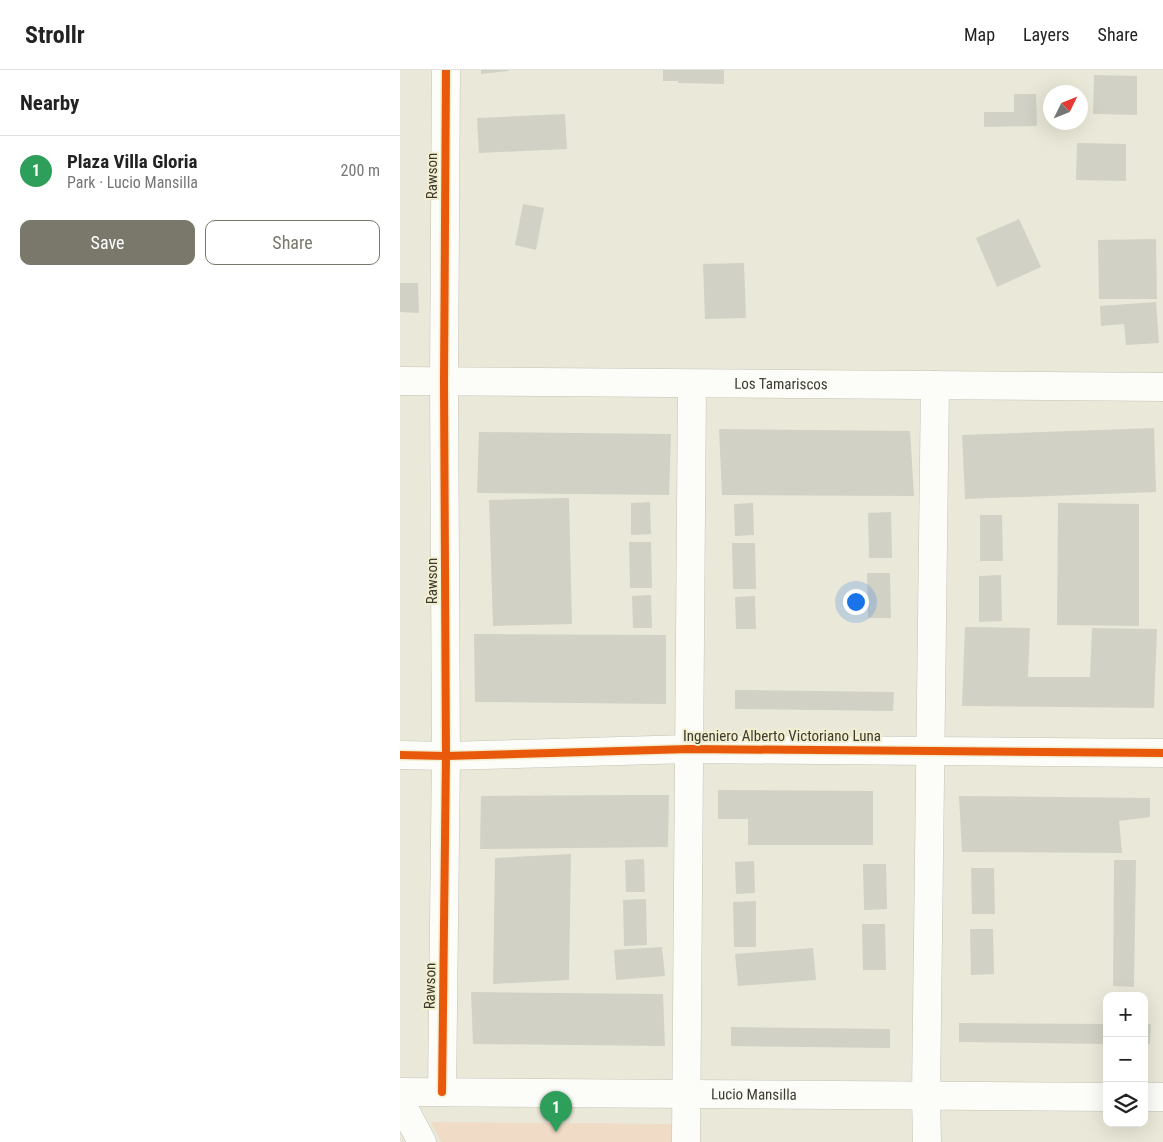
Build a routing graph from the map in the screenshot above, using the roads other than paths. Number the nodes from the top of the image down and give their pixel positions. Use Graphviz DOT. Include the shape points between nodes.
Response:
graph roads {
  1 [pos="446,70"];
  2 [pos="400,381"];
  3 [pos="444,382"];
  4 [pos="692,384"];
  5 [pos="935,386"];
  6 [pos="1163,387"];
  7 [pos="689,749"];
  8 [pos="930,751"];
  9 [pos="1163,753"];
  10 [pos="400,755"];
  11 [pos="446,756"];
  12 [pos="400,1092"];
  13 [pos="442,1092"];
  14 [pos="686,1094"];
  15 [pos="926,1096"];
  16 [pos="1103,1097"];
  17 [pos="1148,1097"];
  18 [pos="1163,1097"];
  19 [pos="400,1101"];
  20 [pos="422,1142"];
  21 [pos="686,1142"];
  22 [pos="927,1142"];
  1 -- 3 [label="street, Rawson"];
  2 -- 3 [label="street, Los Tamariscos"];
  3 -- 4 [label="street, Los Tamariscos"];
  3 -- 11 [label="street, Rawson"];
  4 -- 5 [label="street, Los Tamariscos"];
  4 -- 7 [label="street"];
  5 -- 6 [label="street, Los Tamariscos"];
  5 -- 8 [label="street"];
  7 -- 8 [label="street, Ingeniero Alberto Victoriano Luna"];
  7 -- 11 [label="street, Ingeniero Alberto Victoriano Luna"];
  7 -- 14 [label="street"];
  8 -- 9 [label="street, Ingeniero Alberto Victoriano Luna"];
  8 -- 15 [label="street"];
  10 -- 11 [label="street, Ingeniero Alberto Victoriano Luna"];
  11 -- 13 [label="street, Rawson"];
  12 -- 13 [label="street, Lucio Mansilla"];
  13 -- 14 [label="street, Lucio Mansilla"];
  14 -- 15 [label="street, Lucio Mansilla"];
  14 -- 21 [label="street"];
  15 -- 16 [label="street, Lucio Mansilla"];
  15 -- 22 [label="street"];
  17 -- 18 [label="street"];
  19 -- 20 [label="street"];
}
